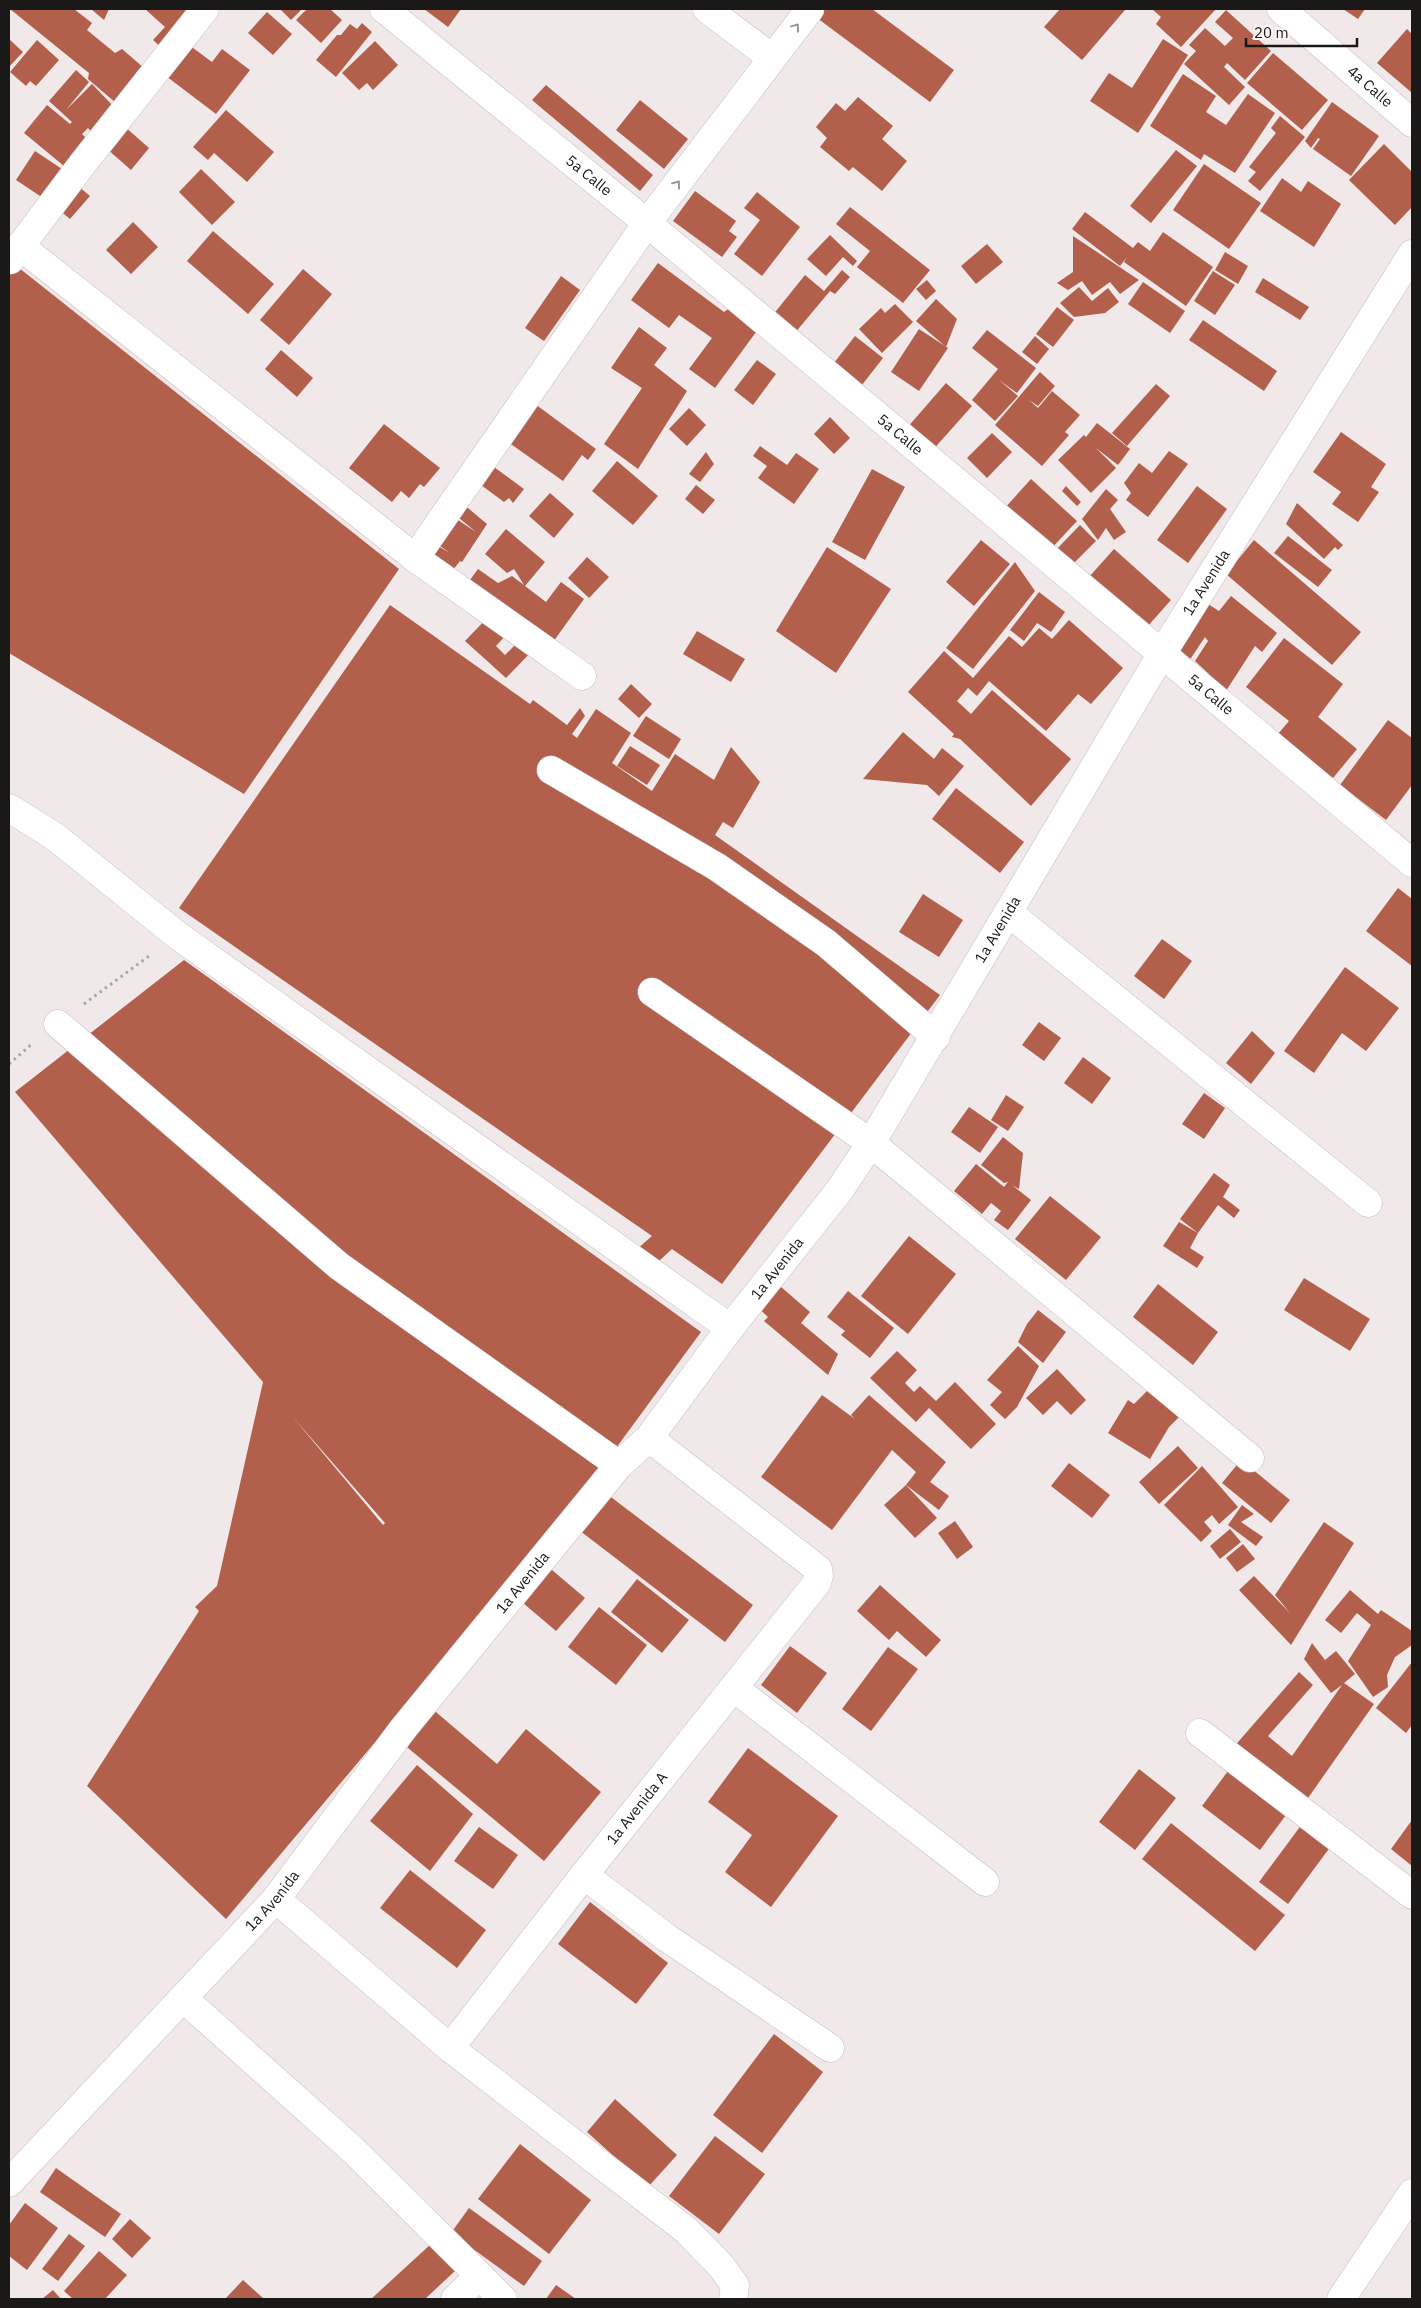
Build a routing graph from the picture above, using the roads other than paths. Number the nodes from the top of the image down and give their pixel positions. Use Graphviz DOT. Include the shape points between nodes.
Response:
graph roads {
  1 [pos="205,9"];
  2 [pos="384,9"];
  3 [pos="707,9"];
  4 [pos="810,9"];
  5 [pos="1281,9"];
  6 [pos="772,58"];
  7 [pos="1412,123"];
  8 [pos="648,223"];
  9 [pos="14,254"];
  10 [pos="1412,254"];
  11 [pos="415,558"];
  12 [pos="1161,655"];
  13 [pos="582,676"];
  14 [pos="551,770"];
  15 [pos="9,808"];
  16 [pos="1412,863"];
  17 [pos="1009,913"];
  18 [pos="652,992"];
  19 [pos="58,1024"];
  20 [pos="936,1037"];
  21 [pos="872,1143"];
  22 [pos="1368,1203"];
  23 [pos="730,1328"];
  24 [pos="649,1438"];
  25 [pos="1250,1458"];
  26 [pos="619,1464"];
  27 [pos="734,1688"];
  28 [pos="1200,1733"];
  29 [pos="584,1876"];
  30 [pos="985,1882"];
  31 [pos="1412,1895"];
  32 [pos="276,1899"];
  33 [pos="183,1998"];
  34 [pos="450,2048"];
  35 [pos="830,2048"];
  36 [pos="9,2183"];
  37 [pos="1412,2193"];
  38 [pos="478,2277"];
  39 [pos="455,2299"];
  40 [pos="503,2299"];
  41 [pos="733,2299"];
  42 [pos="1341,2299"];
  1 -- 9 [label="street"];
  2 -- 8 [label="street, 5a Calle"];
  3 -- 6 [label="street"];
  6 -- 4 [label="street, one-way"];
  5 -- 7 [label="street, 4a Calle"];
  8 -- 6 [label="street, one-way"];
  8 -- 11 [label="street"];
  8 -- 12 [label="street, 5a Calle"];
  9 -- 11 [label="street"];
  10 -- 12 [label="street, 1a Avenida"];
  11 -- 13 [label="street"];
  12 -- 16 [label="street, 5a Calle"];
  12 -- 17 [label="street, 1a Avenida"];
  14 -- 20 [label="street" via="717,867 826,943"];
  15 -- 23 [label="street" via="54,836 177,935"];
  17 -- 20 [label="street, 1a Avenida"];
  17 -- 22 [label="street"];
  18 -- 21 [label="street"];
  19 -- 26 [label="street" via="339,1266"];
  20 -- 21 [label="street, 1a Avenida"];
  21 -- 23 [label="street, 1a Avenida" via="840,1191"];
  21 -- 25 [label="street"];
  23 -- 24 [label="street, 1a Avenida"];
  24 -- 26 [label="street, 1a Avenida"];
  24 -- 27 [label="street, 1a Avenida A" via="818,1569 820,1576 816,1584"];
  26 -- 32 [label="street, 1a Avenida" via="403,1728"];
  27 -- 29 [label="street, 1a Avenida A"];
  27 -- 30 [label="street"];
  28 -- 31 [label="street"];
  29 -- 34 [label="street, 1a Avenida A"];
  29 -- 35 [label="street" via="667,1938"];
  32 -- 33 [label="street, 1a Avenida"];
  32 -- 34 [label="street"];
  33 -- 36 [label="street, 1a Avenida"];
  33 -- 38 [label="street" via="352,2149"];
  34 -- 41 [label="street" via="686,2230 735,2285"];
  37 -- 42 [label="street"];
  38 -- 39 [label="street"];
  38 -- 40 [label="street"];
}
